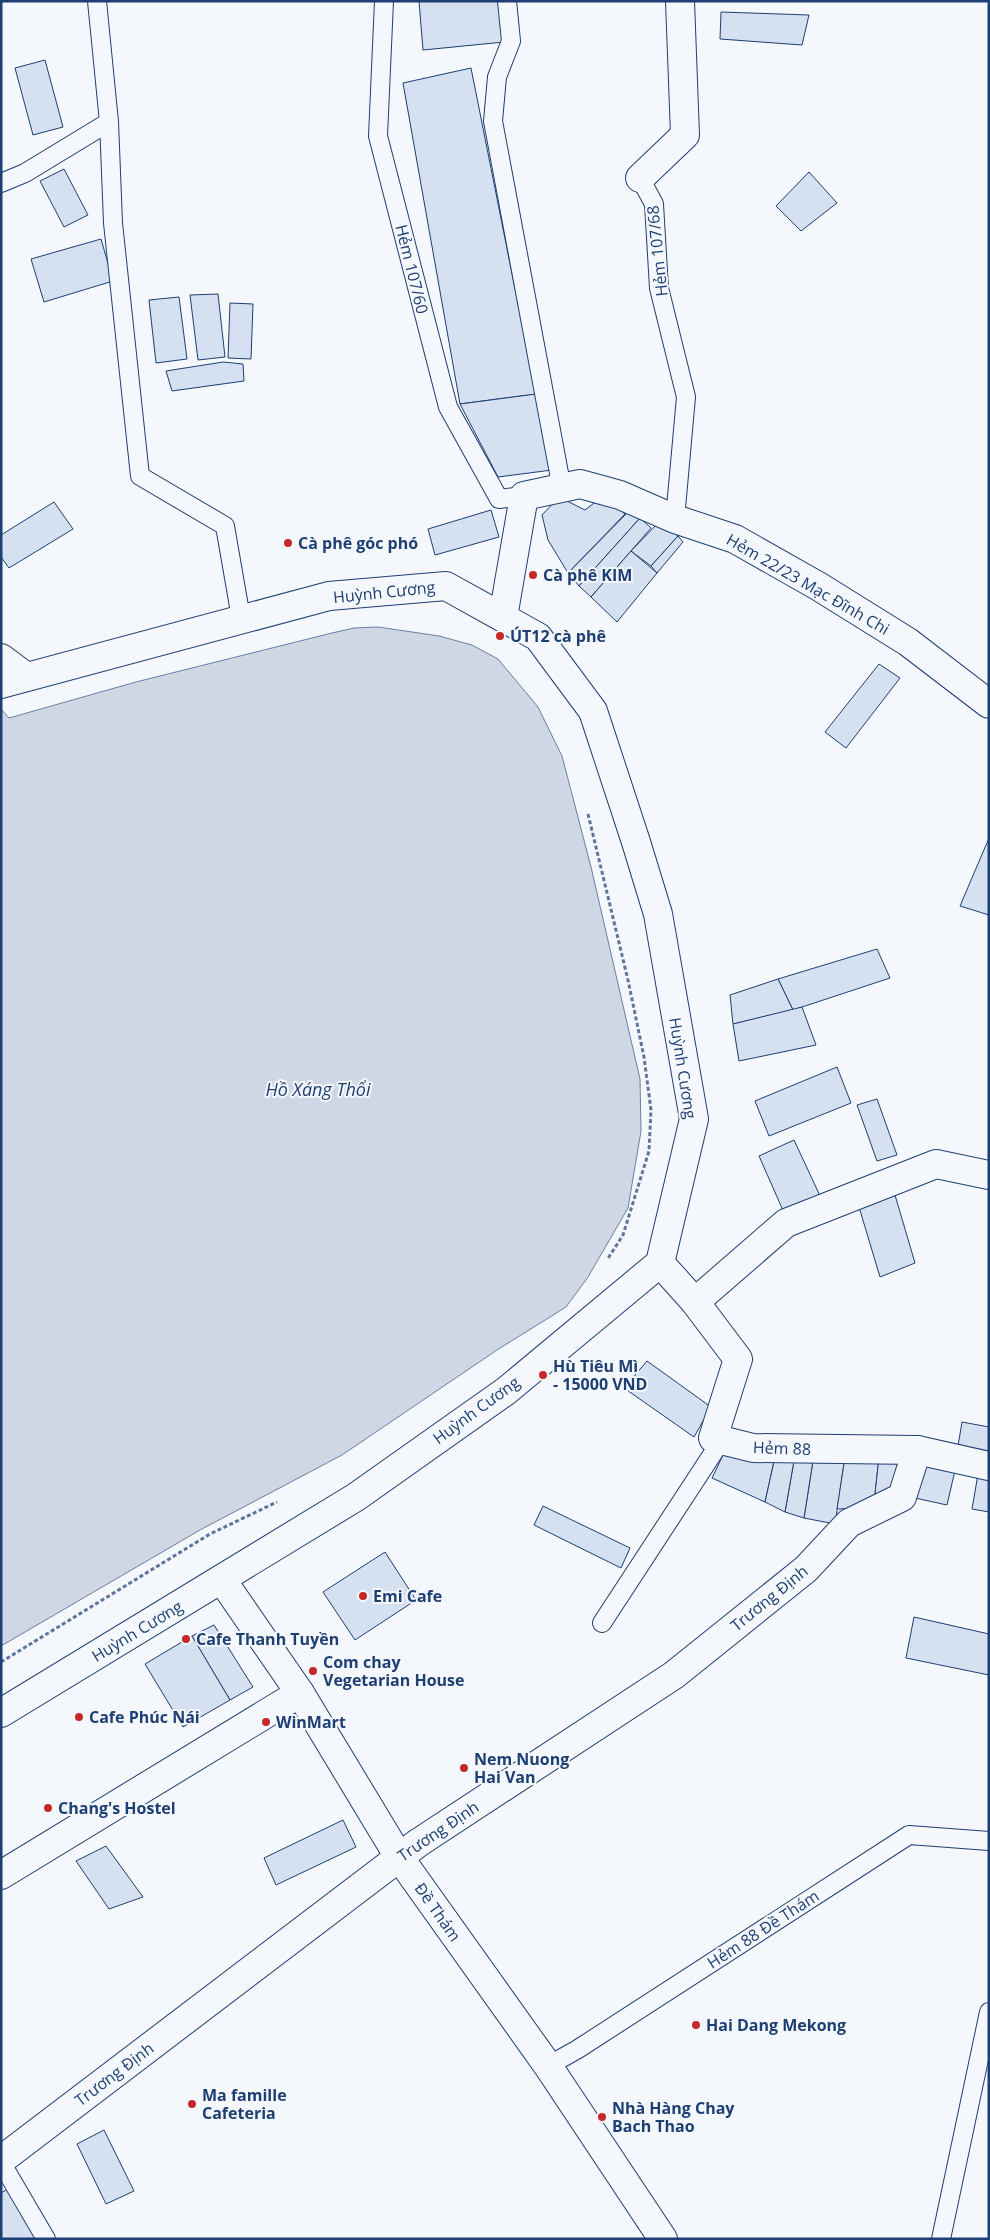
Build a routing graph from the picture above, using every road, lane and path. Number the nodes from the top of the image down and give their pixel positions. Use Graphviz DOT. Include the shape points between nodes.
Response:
graph roads {
  1 [pos="97,1"];
  2 [pos="384,1"];
  3 [pos="507,1"];
  4 [pos="680,1"];
  5 [pos="110,122"];
  6 [pos="640,178"];
  7 [pos="1,183"];
  8 [pos="559,488"];
  9 [pos="524,496"];
  10 [pos="674,519"];
  11 [pos="503,617"];
  12 [pos="241,618"];
  13 [pos="1,658"];
  14 [pos="13,680"];
  15 [pos="989,704"];
  16 [pos="586,805"];
  17 [pos="989,1175"];
  18 [pos="660,1263"];
  19 [pos="604,1266"];
  20 [pos="695,1302"];
  21 [pos="721,1440"];
  22 [pos="917,1450"];
  23 [pos="989,1466"];
  24 [pos="279,1502"];
  25 [pos="222,1580"];
  26 [pos="602,1623"];
  27 [pos="1,1662"];
  28 [pos="300,1693"];
  29 [pos="1,1713"];
  30 [pos="989,1841"];
  31 [pos="399,1857"];
  32 [pos="1,1875"];
  33 [pos="989,2012"];
  34 [pos="548,2066"];
  35 [pos="1,2161"];
  36 [pos="46,2239"];
  37 [pos="663,2239"];
  38 [pos="941,2239"];
  1 -- 5 [label="lane"];
  2 -- 9 [label="lane, Hẻm 107/60" via="378,136 448,407 499,499"];
  3 -- 8 [label="lane" via="511,41 497,77 492,121 559,473"];
  4 -- 6 [label="street, Hẻm 107/68" via="685,135"];
  5 -- 7 [label="lane" via="25,173"];
  5 -- 12 [label="lane" via="112,223 140,476 225,526"];
  6 -- 10 [label="lane, Hẻm 107/68" via="654,204 659,288 686,397"];
  8 -- 9 [label="street, Hẻm 22/23 Mạc Đĩnh Chi"];
  8 -- 10 [label="street, Hẻm 22/23 Mạc Đĩnh Chi" via="580,484 620,494"];
  9 -- 11 [label="street"];
  10 -- 15 [label="street, Hẻm 22/23 Mạc Đĩnh Chi" via="735,539 818,586 908,642"];
  11 -- 12 [label="street, Huỳnh Cương" via="446,586 329,596"];
  11 -- 18 [label="street, Huỳnh Cương" via="538,637 593,712 658,914 694,1119"];
  12 -- 14 [label="street, Huỳnh Cương"];
  13 -- 14 [label="street, Huỳnh Cương"];
  16 -- 19 [label="path" via="628,980 651,1110 649,1151 623,1236"];
  17 -- 20 [label="street" via="936,1164 786,1223"];
  18 -- 20 [label="street"];
  18 -- 25 [label="street, Huỳnh Cương" via="506,1391 356,1497"];
  20 -- 21 [label="street" via="738,1359 713,1438"];
  21 -- 22 [label="street, Hẻm 88" via="753,1448"];
  21 -- 26 [label="lane"];
  22 -- 23 [label="street"];
  22 -- 31 [label="street, Trương Định" via="902,1497 849,1523 806,1569 674,1674"];
  24 -- 27 [label="path" via="210,1534"];
  25 -- 28 [label="street, Đề Thám"];
  25 -- 29 [label="street, Huỳnh Cương"];
  28 -- 31 [label="street, Đề Thám"];
  28 -- 32 [label="street"];
  30 -- 34 [label="lane, Hẻm 88 Đề Thám" via="909,1835"];
  31 -- 34 [label="street, Đề Thám"];
  31 -- 35 [label="street, Trương Định"];
  33 -- 38 [label="lane"];
  34 -- 37 [label="street, Đề Thám"];
  35 -- 36 [label="lane"];
}
